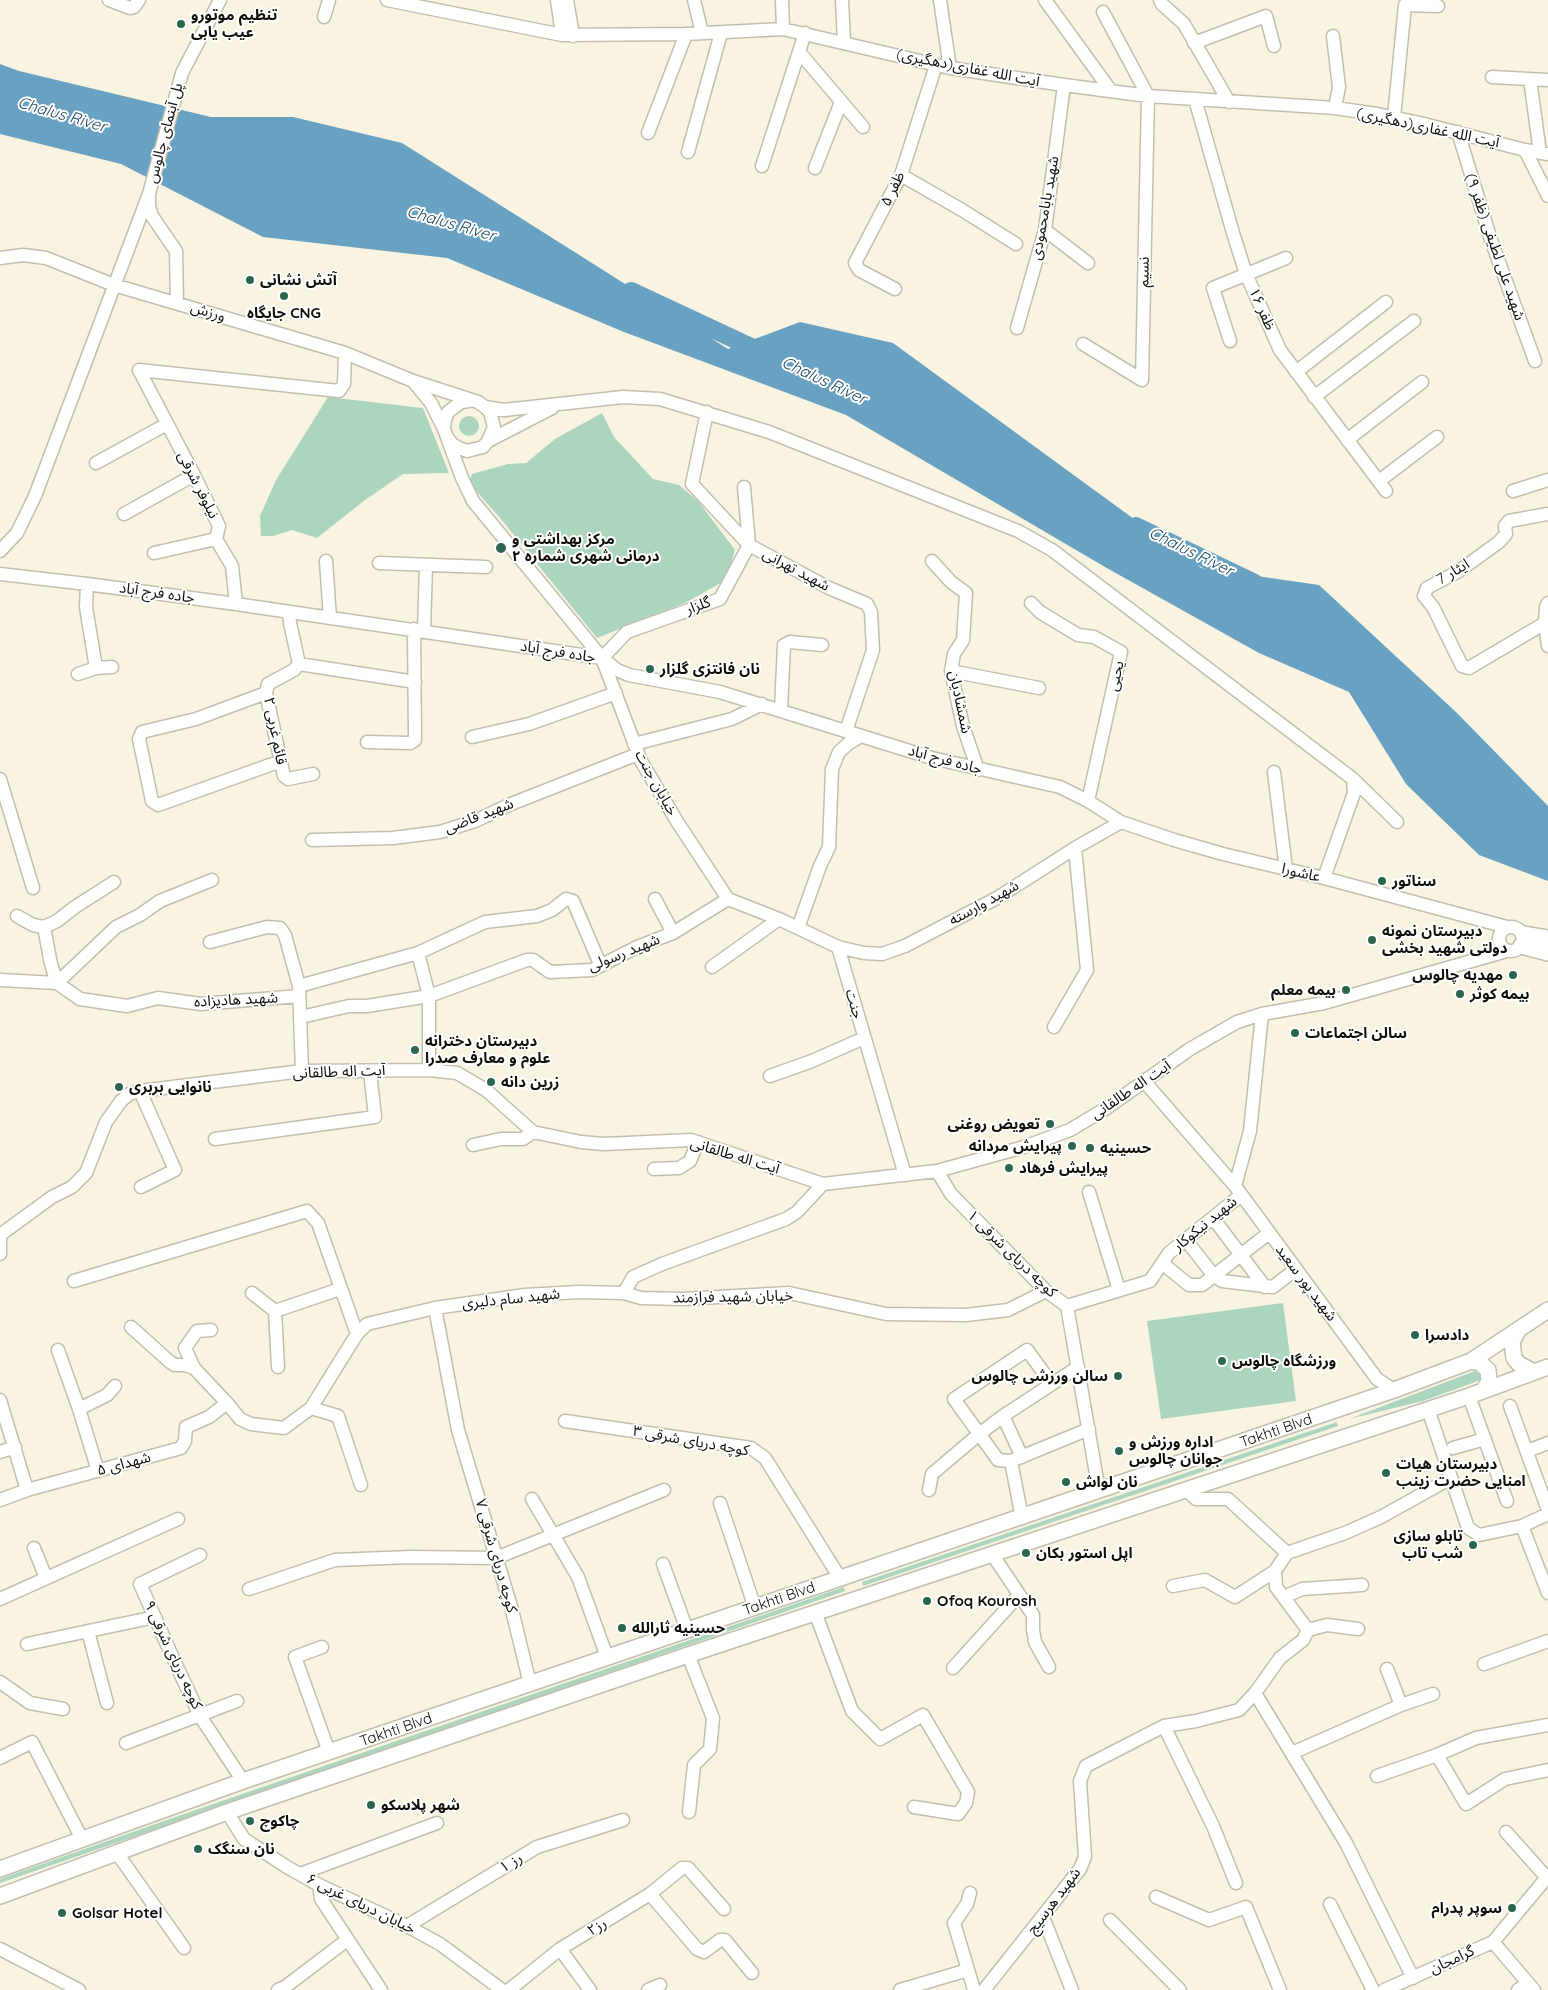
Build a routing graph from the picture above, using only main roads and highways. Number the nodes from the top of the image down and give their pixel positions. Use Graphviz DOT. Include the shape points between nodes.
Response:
graph roads {
  1 [pos="1548,938"];
  2 [pos="1548,953"];
  3 [pos="1548,1310"];
  4 [pos="1520,1328"];
  5 [pos="1471,1361"];
  6 [pos="1541,1370"];
  7 [pos="1484,1390"];
  8 [pos="845,1577"];
  9 [pos="859,1598"];
  10 [pos="0,1869"];
  11 [pos="0,1896"];
  1 -- 2 [label="main road" via="1510,942"];
  3 -- 4 [label="main road, Takhti Blvd"];
  4 -- 5 [label="main road, Takhti Blvd"];
  4 -- 6 [label="main road" via="1512,1342 1514,1358 1519,1364"];
  5 -- 7 [label="main road" via="1488,1370 1489,1381"];
  5 -- 8 [label="main road, Takhti Blvd" via="1372,1398"];
  6 -- 7 [label="main road, Takhti Blvd"];
  7 -- 9 [label="main road, Takhti Blvd"];
  8 -- 9 [label="main road"];
  8 -- 10 [label="main road, Takhti Blvd" via="242,1781"];
  9 -- 11 [label="main road, Takhti Blvd" via="227,1812"];
}
